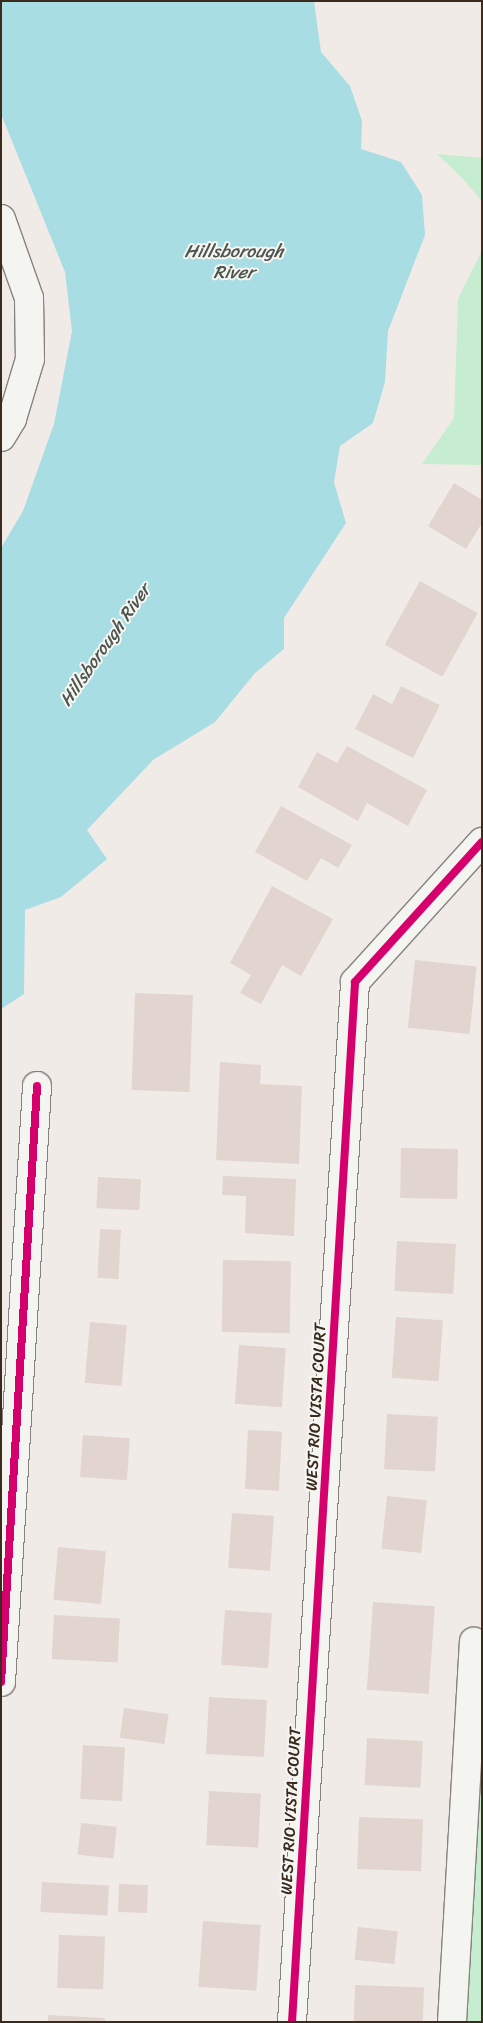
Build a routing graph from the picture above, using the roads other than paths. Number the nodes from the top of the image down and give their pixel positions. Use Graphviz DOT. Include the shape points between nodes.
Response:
graph roads {
  1 [pos="1,219"];
  2 [pos="1,437"];
  3 [pos="482,842"];
  4 [pos="37,1086"];
  5 [pos="474,1642"];
  6 [pos="1,1682"];
  7 [pos="292,2022"];
  8 [pos="452,2022"];
  1 -- 2 [label="street" via="29,298 30,359 12,419"];
  3 -- 7 [label="street, WEST RIO VISTA COURT" via="355,982"];
  4 -- 6 [label="street"];
  5 -- 8 [label="street"];
}
